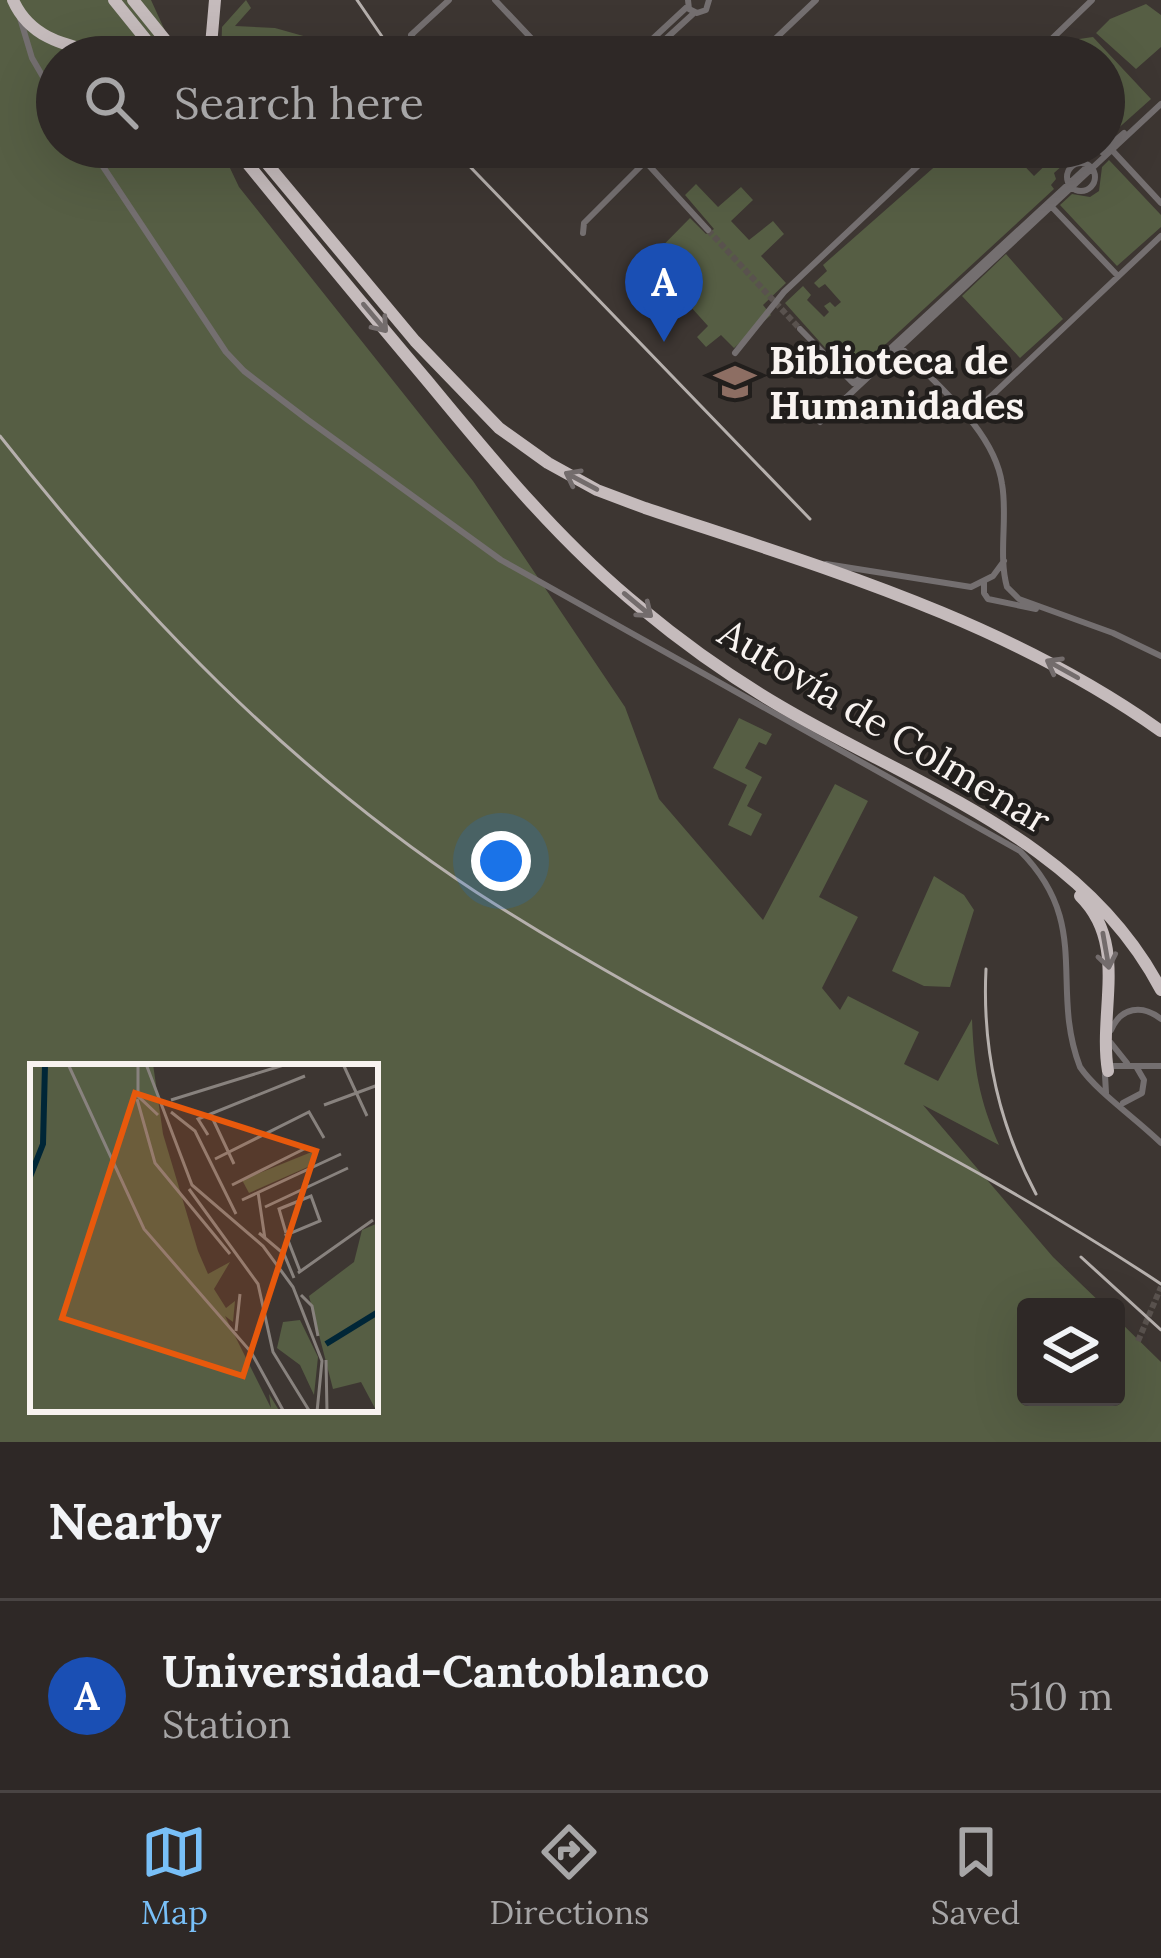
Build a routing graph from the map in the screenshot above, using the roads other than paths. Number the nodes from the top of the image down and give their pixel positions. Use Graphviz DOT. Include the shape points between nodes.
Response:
graph roads {
  1 [pos="13,0"];
  2 [pos="114,0"];
  3 [pos="133,0"];
  4 [pos="215,0"];
  5 [pos="449,0"];
  6 [pos="495,0"];
  7 [pos="709,0"];
  8 [pos="816,0"];
  9 [pos="1092,0"];
  10 [pos="690,6"];
  11 [pos="20,14"];
  12 [pos="44,36"];
  13 [pos="143,36"];
  14 [pos="162,36"];
  15 [pos="212,36"];
  16 [pos="412,36"];
  17 [pos="529,36"];
  18 [pos="656,36"];
  19 [pos="664,36"];
  20 [pos="778,36"];
  21 [pos="1055,36"];
  22 [pos="36,65"];
  23 [pos="1161,101"];
  24 [pos="1125,134"];
  25 [pos="1125,164"];
  26 [pos="104,168"];
  27 [pos="241,168"];
  28 [pos="251,168"];
  29 [pos="270,168"];
  30 [pos="280,168"];
  31 [pos="637,168"];
  32 [pos="652,168"];
  33 [pos="916,168"];
  34 [pos="1071,168"];
  35 [pos="1089,168"];
  36 [pos="1070,185"];
  37 [pos="1161,203"];
  38 [pos="1049,205"];
  39 [pos="300,228"];
  40 [pos="708,230"];
  41 [pos="583,233"];
  42 [pos="326,236"];
  43 [pos="1161,236"];
  44 [pos="1118,277"];
  45 [pos="800,329"];
  46 [pos="899,345"];
  47 [pos="735,353"];
  48 [pos="854,385"];
  49 [pos="967,419"];
  50 [pos="820,422"];
  51 [pos="799,560"];
  52 [pos="1004,560"];
  53 [pos="993,576"];
  54 [pos="984,582"];
  55 [pos="1006,584"];
  56 [pos="1000,600"];
  57 [pos="1050,612"];
  58 [pos="1161,656"];
  59 [pos="1161,731"];
  60 [pos="1033,848"];
  61 [pos="1161,990"];
  62 [pos="1161,1019"];
  63 [pos="1127,1064"];
  64 [pos="1137,1068"];
  65 [pos="1161,1068"];
  66 [pos="1108,1071"];
  67 [pos="1144,1087"];
  68 [pos="1106,1093"];
  69 [pos="1120,1103"];
  70 [pos="1161,1143"];
  1 -- 11 [label="highway"];
  2 -- 13 [label="highway"];
  3 -- 14 [label="highway"];
  4 -- 15 [label="highway"];
  5 -- 16 [label="street"];
  6 -- 17 [label="street"];
  7 -- 10 [label="street" via="706,10"];
  8 -- 20 [label="street"];
  9 -- 21 [label="street"];
  10 -- 18 [label="street"];
  10 -- 19 [label="street"];
  11 -- 12 [label="highway"];
  11 -- 22 [label="street"];
  23 -- 24 [label="street"];
  25 -- 37 [label="street"];
  26 -- 68 [label="street" via="226,352 308,420 501,560 1020,850 1058,905 1075,1054"];
  27 -- 39 [label="highway"];
  28 -- 39 [label="highway, Autovía de Colmenar"];
  29 -- 42 [label="highway"];
  30 -- 42 [label="highway"];
  31 -- 41 [label="street"];
  32 -- 40 [label="street"];
  33 -- 47 [label="street" via="784,292"];
  34 -- 36 [label="street"];
  35 -- 36 [label="street"];
  36 -- 38 [label="street"];
  38 -- 44 [label="street"];
  38 -- 46 [label="street"];
  39 -- 60 [label="highway, Autovía de Colmenar, one-way" via="542,516 641,608 775,703"];
  51 -- 42 [label="highway, one-way" via="615,497 548,463 460,392"];
  43 -- 44 [label="street"];
  44 -- 49 [label="street"];
  45 -- 48 [label="street"];
  46 -- 48 [label="street"];
  46 -- 49 [label="street"];
  48 -- 50 [label="street"];
  49 -- 52 [label="street" via="1002,482"];
  51 -- 54 [label="street" via="971,587"];
  59 -- 51 [label="highway, one-way" via="1026,649 943,610"];
  52 -- 53 [label="street"];
  52 -- 55 [label="street"];
  53 -- 54 [label="street"];
  53 -- 55 [label="street"];
  54 -- 56 [label="street" via="986,596"];
  55 -- 56 [label="street"];
  55 -- 57 [label="street"];
  56 -- 57 [label="street"];
  57 -- 58 [label="street"];
  60 -- 61 [label="highway, Autovía de Colmenar" via="1111,916"];
  60 -- 66 [label="highway, one-way" via="1086,902 1107,942"];
  62 -- 63 [label="street" via="1139,1009 1118,1017 1111,1041"];
  63 -- 64 [label="street"];
  63 -- 66 [label="street"];
  64 -- 65 [label="street"];
  64 -- 67 [label="street"];
  65 -- 67 [label="street"];
  66 -- 68 [label="street"];
  67 -- 69 [label="street" via="1137,1099"];
  68 -- 69 [label="street"];
  69 -- 70 [label="street"];
}
